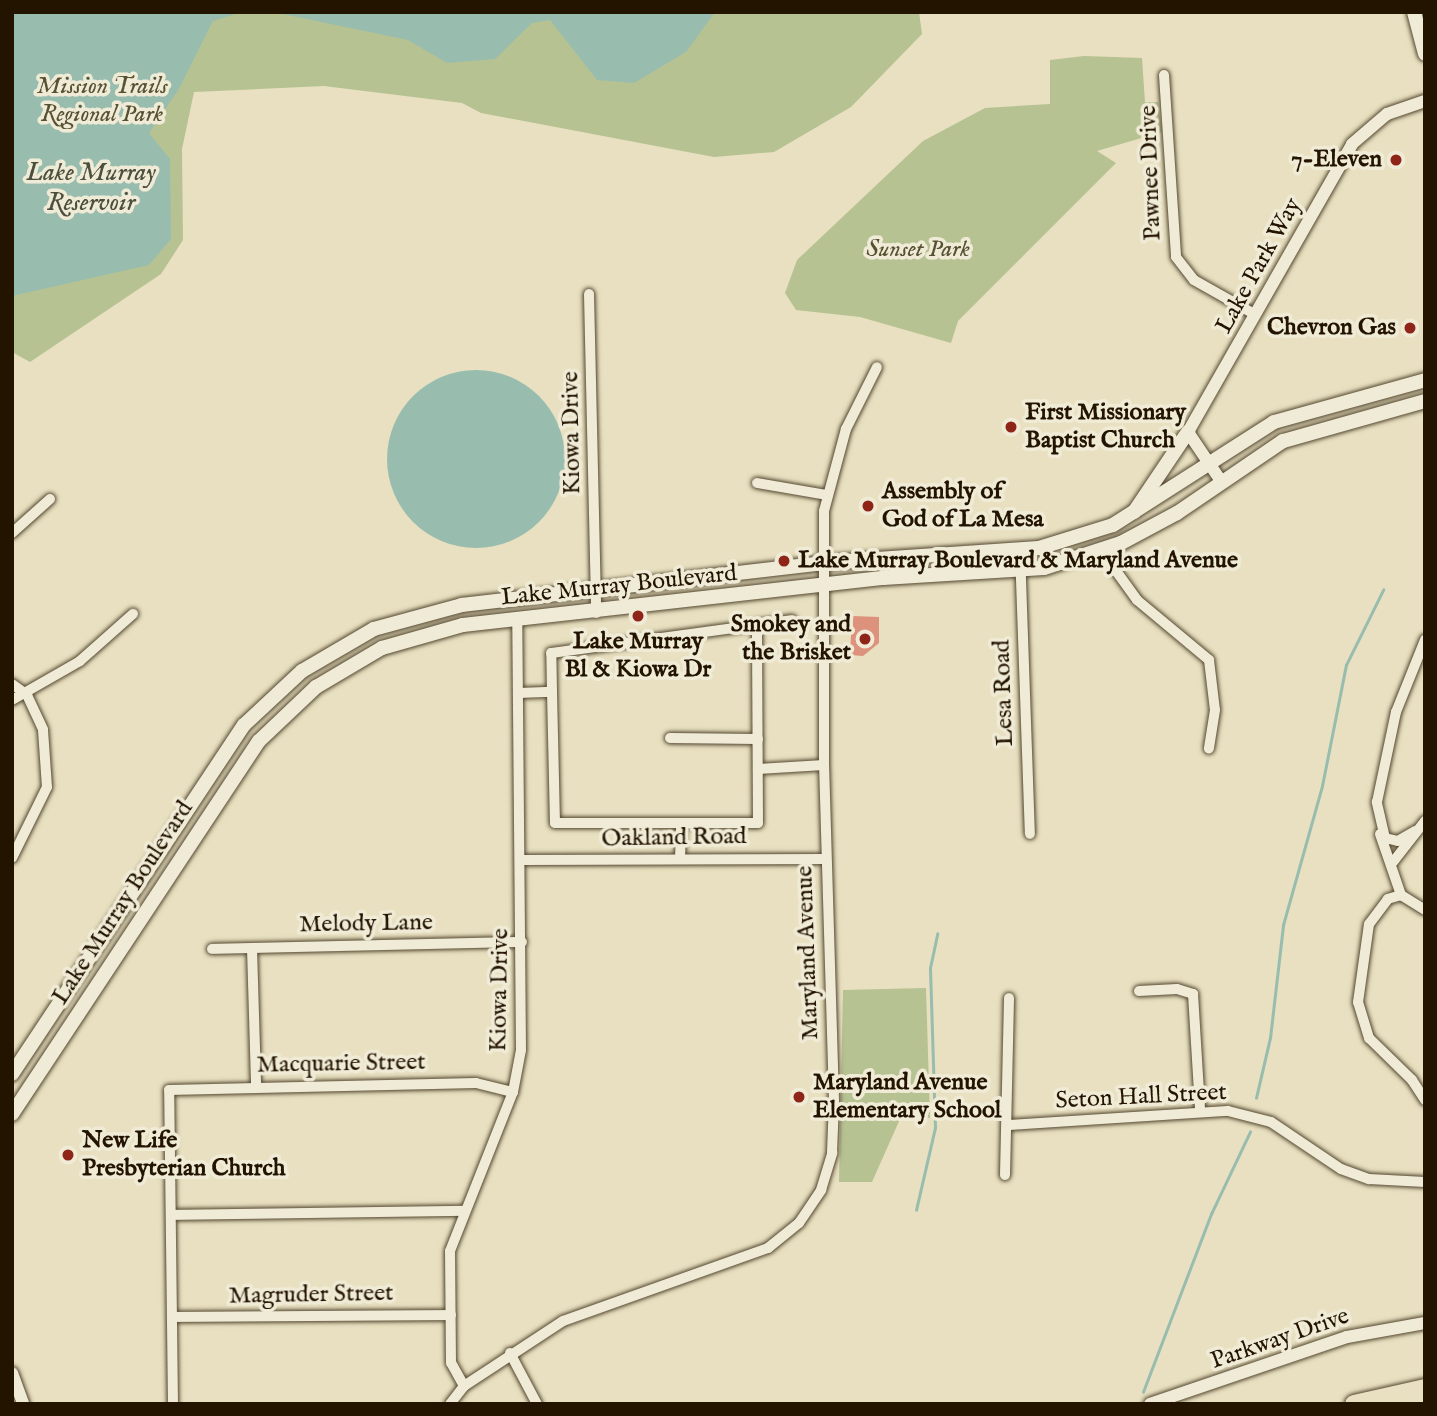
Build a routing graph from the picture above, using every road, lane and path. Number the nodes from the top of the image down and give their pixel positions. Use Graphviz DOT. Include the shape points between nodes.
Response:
graph roads {
  1 [pos="1414,12"];
  2 [pos="1425,54"];
  3 [pos="1164,75"];
  4 [pos="1425,101"];
  5 [pos="589,294"];
  6 [pos="1254,314"];
  7 [pos="877,367"];
  8 [pos="1425,380"];
  9 [pos="1425,401"];
  10 [pos="1188,432"];
  11 [pos="1209,464"];
  12 [pos="1221,481"];
  13 [pos="757,483"];
  14 [pos="827,495"];
  15 [pos="50,499"];
  16 [pos="1132,514"];
  17 [pos="12,533"];
  18 [pos="1101,550"];
  19 [pos="1020,551"];
  20 [pos="823,563"];
  21 [pos="1021,570"];
  22 [pos="822,584"];
  23 [pos="595,592"];
  24 [pos="596,613"];
  25 [pos="133,614"];
  26 [pos="517,620"];
  27 [pos="792,620"];
  28 [pos="757,625"];
  29 [pos="1425,640"];
  30 [pos="12,684"];
  31 [pos="552,692"];
  32 [pos="518,693"];
  33 [pos="27,695"];
  34 [pos="12,700"];
  35 [pos="670,738"];
  36 [pos="758,739"];
  37 [pos="1209,749"];
  38 [pos="824,765"];
  39 [pos="758,769"];
  40 [pos="1425,821"];
  41 [pos="681,823"];
  42 [pos="1415,831"];
  43 [pos="1030,834"];
  44 [pos="1380,834"];
  45 [pos="12,859"];
  46 [pos="680,859"];
  47 [pos="826,859"];
  48 [pos="522,860"];
  49 [pos="1393,862"];
  50 [pos="1401,895"];
  51 [pos="1425,910"];
  52 [pos="522,942"];
  53 [pos="252,948"];
  54 [pos="212,949"];
  55 [pos="70,985"];
  56 [pos="1139,991"];
  57 [pos="88,996"];
  58 [pos="1009,998"];
  59 [pos="12,1074"];
  60 [pos="256,1086"];
  61 [pos="513,1092"];
  62 [pos="1425,1100"];
  63 [pos="1200,1110"];
  64 [pos="12,1114"];
  65 [pos="1009,1125"];
  66 [pos="1005,1175"];
  67 [pos="1425,1182"];
  68 [pos="463,1211"];
  69 [pos="171,1215"];
  70 [pos="451,1315"];
  71 [pos="172,1317"];
  72 [pos="1425,1323"];
  73 [pos="510,1353"];
  74 [pos="12,1373"];
  75 [pos="464,1386"];
  76 [pos="1425,1388"];
  77 [pos="1425,1402"];
  78 [pos="23,1404"];
  79 [pos="173,1404"];
  80 [pos="450,1404"];
  81 [pos="537,1404"];
  82 [pos="1150,1404"];
  83 [pos="1354,1404"];
  84 [pos="1404,1404"];
  1 -- 2 [label="main road"];
  3 -- 6 [label="street, Pawnee Drive" via="1169,93 1176,257 1194,280"];
  4 -- 6 [label="street, Lake Park Way" via="1387,114 1352,145"];
  5 -- 23 [label="street, Kiowa Drive"];
  6 -- 10 [label="street, Lake Park Way"];
  7 -- 14 [label="street, Maryland Avenue" via="846,429"];
  8 -- 11 [label="main road, Lake Murray Boulevard" via="1274,422"];
  9 -- 12 [label="main road, Lake Murray Boulevard" via="1283,441"];
  10 -- 11 [label="street"];
  10 -- 16 [label="main road"];
  11 -- 12 [label="street"];
  11 -- 16 [label="main road, Lake Murray Boulevard"];
  12 -- 18 [label="main road, Lake Murray Boulevard" via="1177,513"];
  13 -- 14 [label="street"];
  14 -- 20 [label="street, Maryland Avenue"];
  15 -- 17 [label="street"];
  16 -- 19 [label="main road, Lake Murray Boulevard" via="1076,538"];
  18 -- 21 [label="main road, Lake Murray Boulevard"];
  18 -- 37 [label="street" via="1137,600 1209,660 1215,709"];
  19 -- 20 [label="main road, Lake Murray Boulevard"];
  19 -- 21 [label="street, Lesa Road"];
  20 -- 22 [label="street, Maryland Avenue"];
  20 -- 23 [label="main road, Lake Murray Boulevard"];
  21 -- 22 [label="main road, Lake Murray Boulevard"];
  21 -- 43 [label="street, Lesa Road"];
  22 -- 24 [label="main road, Lake Murray Boulevard"];
  22 -- 38 [label="street, Maryland Avenue"];
  23 -- 24 [label="street, Kiowa Drive"];
  23 -- 55 [label="main road, Lake Murray Boulevard" via="430,611 374,629 303,671 244,725"];
  24 -- 26 [label="main road, Lake Murray Boulevard"];
  25 -- 33 [label="street" via="80,661"];
  26 -- 32 [label="street, Kiowa Drive"];
  26 -- 57 [label="main road, Lake Murray Boulevard" via="412,638 347,666 317,687 259,741 234,774"];
  27 -- 28 [label="street"];
  28 -- 31 [label="street" via="551,653"];
  28 -- 36 [label="street"];
  29 -- 44 [label="street" via="1396,712 1377,802"];
  30 -- 33 [label="street"];
  31 -- 32 [label="street"];
  31 -- 41 [label="street" via="555,823"];
  32 -- 48 [label="street, Kiowa Drive"];
  33 -- 34 [label="street"];
  33 -- 45 [label="street" via="43,730 47,787"];
  35 -- 36 [label="street"];
  36 -- 39 [label="street"];
  38 -- 39 [label="street"];
  38 -- 47 [label="street, Maryland Avenue"];
  39 -- 41 [label="street" via="758,822"];
  40 -- 42 [label="street"];
  41 -- 46 [label="street"];
  42 -- 44 [label="street" via="1395,841"];
  42 -- 49 [label="street"];
  44 -- 49 [label="street"];
  46 -- 47 [label="street, Oakland Road"];
  46 -- 48 [label="street, Oakland Road"];
  47 -- 73 [label="street, Maryland Avenue" via="832,1153 815,1202 790,1233 768,1248 604,1303"];
  48 -- 52 [label="street, Kiowa Drive"];
  49 -- 50 [label="street"];
  50 -- 51 [label="street"];
  50 -- 62 [label="street" via="1388,899 1369,924 1358,1002 1369,1038 1412,1080"];
  52 -- 53 [label="street, Melody Lane"];
  52 -- 61 [label="street, Kiowa Drive" via="523,1021"];
  53 -- 54 [label="street, Melody Lane"];
  53 -- 60 [label="street"];
  55 -- 57 [label="main road"];
  55 -- 59 [label="main road, Lake Murray Boulevard"];
  56 -- 63 [label="street" via="1177,989 1193,994"];
  57 -- 64 [label="main road, Lake Murray Boulevard"];
  58 -- 65 [label="street"];
  60 -- 61 [label="street, Macquarie Street" via="476,1083"];
  60 -- 69 [label="street, Macquarie Street" via="169,1090"];
  61 -- 68 [label="street, Kiowa Drive"];
  63 -- 65 [label="street, Seton Hall Street"];
  63 -- 67 [label="street, Seton Hall Street" via="1271,1122 1341,1169 1369,1180"];
  65 -- 66 [label="street"];
  68 -- 69 [label="street"];
  68 -- 70 [label="street, Kiowa Drive" via="450,1251"];
  69 -- 71 [label="street"];
  70 -- 71 [label="street, Magruder Street"];
  70 -- 75 [label="street, Kiowa Drive" via="451,1363"];
  71 -- 79 [label="street"];
  72 -- 82 [label="street, Parkway Drive" via="1347,1337"];
  73 -- 75 [label="street, Maryland Avenue"];
  73 -- 81 [label="street"];
  74 -- 78 [label="street"];
  75 -- 80 [label="street, Maryland Avenue"];
  76 -- 83 [label="highway"];
  77 -- 84 [label="highway"];
}
